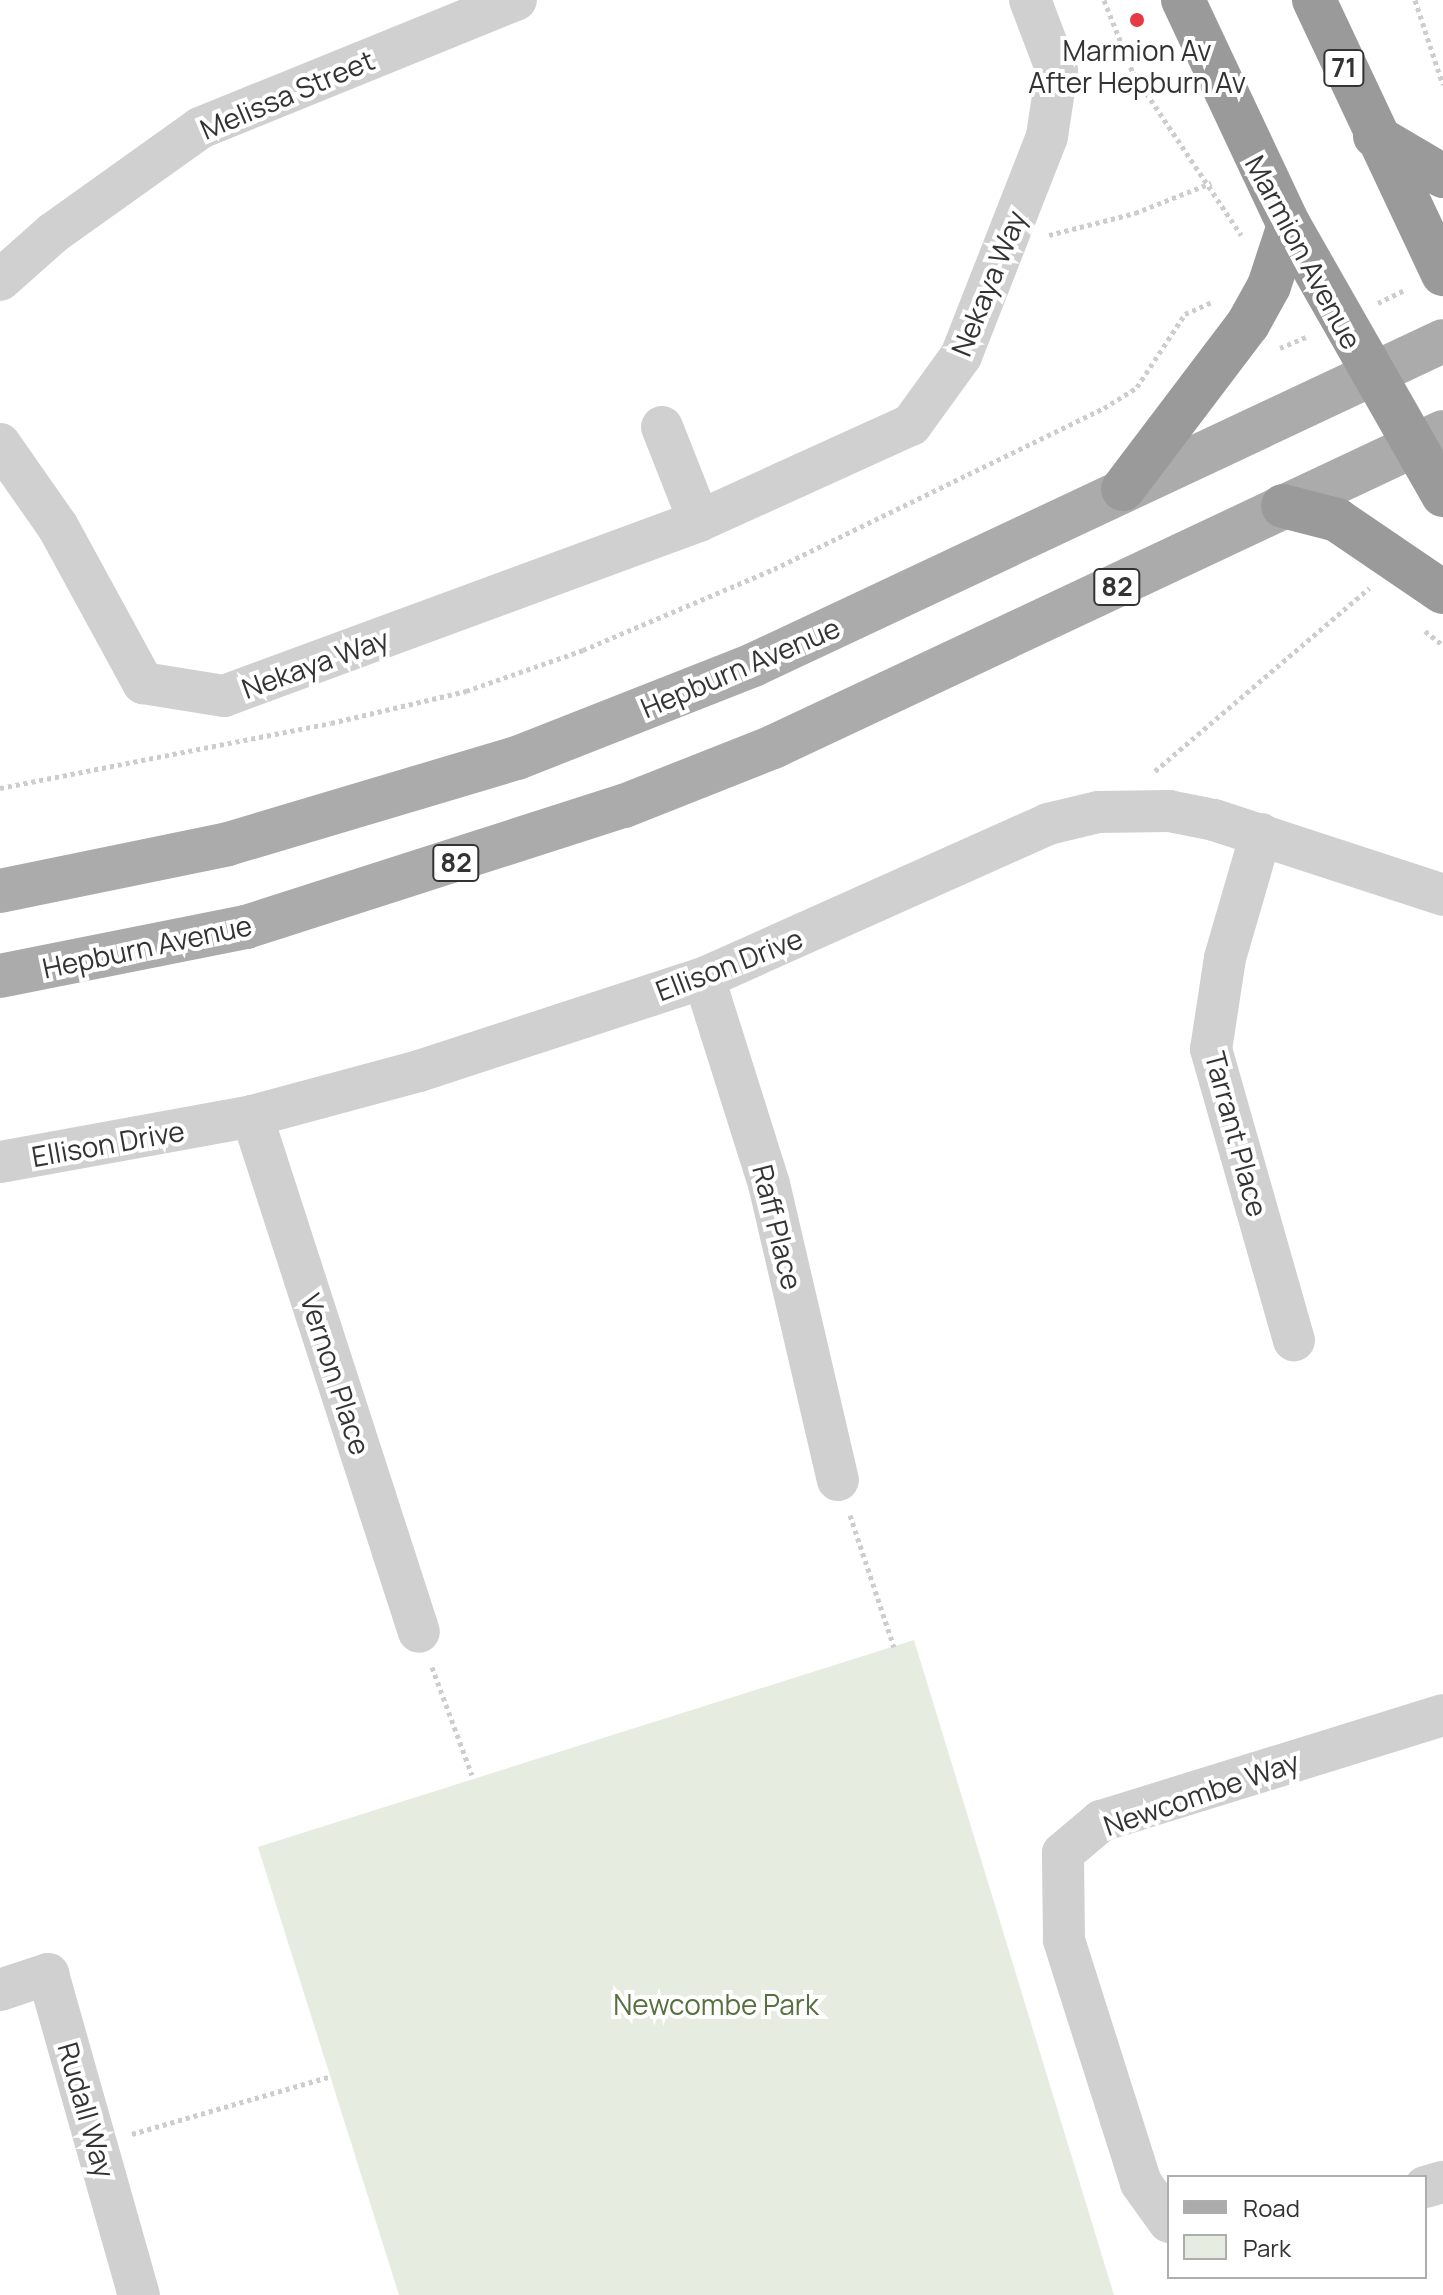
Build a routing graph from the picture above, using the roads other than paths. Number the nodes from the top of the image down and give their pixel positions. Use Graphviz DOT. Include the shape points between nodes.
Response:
graph roads {
  1 [pos="516,0"];
  2 [pos="1030,0"];
  3 [pos="1183,0"];
  4 [pos="1314,0"];
  5 [pos="1375,136"];
  6 [pos="1443,176"];
  7 [pos="1289,225"];
  8 [pos="1443,274"];
  9 [pos="0,280"];
  10 [pos="1443,341"];
  11 [pos="1369,374"];
  12 [pos="662,427"];
  13 [pos="1428,439"];
  14 [pos="0,444"];
  15 [pos="1123,489"];
  16 [pos="1443,495"];
  17 [pos="1283,506"];
  18 [pos="699,521"];
  19 [pos="1443,592"];
  20 [pos="1261,834"];
  21 [pos="0,891"];
  22 [pos="1443,895"];
  23 [pos="0,976"];
  24 [pos="704,978"];
  25 [pos="252,1116"];
  26 [pos="0,1162"];
  27 [pos="1294,1340"];
  28 [pos="838,1480"];
  29 [pos="419,1632"];
  30 [pos="1443,1715"];
  31 [pos="0,1990"];
  32 [pos="1167,2219"];
  33 [pos="139,2295"];
  1 -- 9 [label="street, Melissa Street" via="200,128 53,233"];
  2 -- 18 [label="street, Nekaya Way" via="1057,71 1047,136 961,356 911,425"];
  3 -- 7 [label="highway, Marmion Avenue"];
  4 -- 5 [label="highway, 71"];
  5 -- 6 [label="highway"];
  5 -- 8 [label="highway, 71"];
  7 -- 11 [label="highway, Marmion Avenue"];
  7 -- 15 [label="highway" via="1269,286 1248,324"];
  10 -- 11 [label="main road, Hepburn Avenue"];
  11 -- 13 [label="highway, Marmion Avenue"];
  11 -- 15 [label="main road, Hepburn Avenue"];
  12 -- 18 [label="street"];
  13 -- 16 [label="highway, Marmion Avenue"];
  13 -- 17 [label="main road, Hepburn Avenue / 82"];
  14 -- 18 [label="street, Nekaya Way" via="58,527 143,683 224,696"];
  15 -- 21 [label="main road, Hepburn Avenue" via="753,665 517,758 228,844"];
  17 -- 19 [label="highway" via="1337,520"];
  17 -- 23 [label="main road, Hepburn Avenue / 82" via="773,747 624,806 246,927"];
  20 -- 22 [label="street, Ellison Drive"];
  20 -- 24 [label="street, Ellison Drive" via="1169,811 1098,812 1048,824"];
  20 -- 27 [label="street, Tarrant Place" via="1225,958 1211,1049"];
  24 -- 25 [label="street, Ellison Drive" via="419,1071"];
  24 -- 28 [label="street, Raff Place" via="769,1184"];
  25 -- 26 [label="street, Ellison Drive"];
  25 -- 29 [label="street, Vernon Place"];
  30 -- 32 [label="street, Newcombe Way" via="1101,1821 1063,1853 1064,1940 1141,2183"];
  31 -- 33 [label="street, Rudall Way" via="48,1974"];
}
